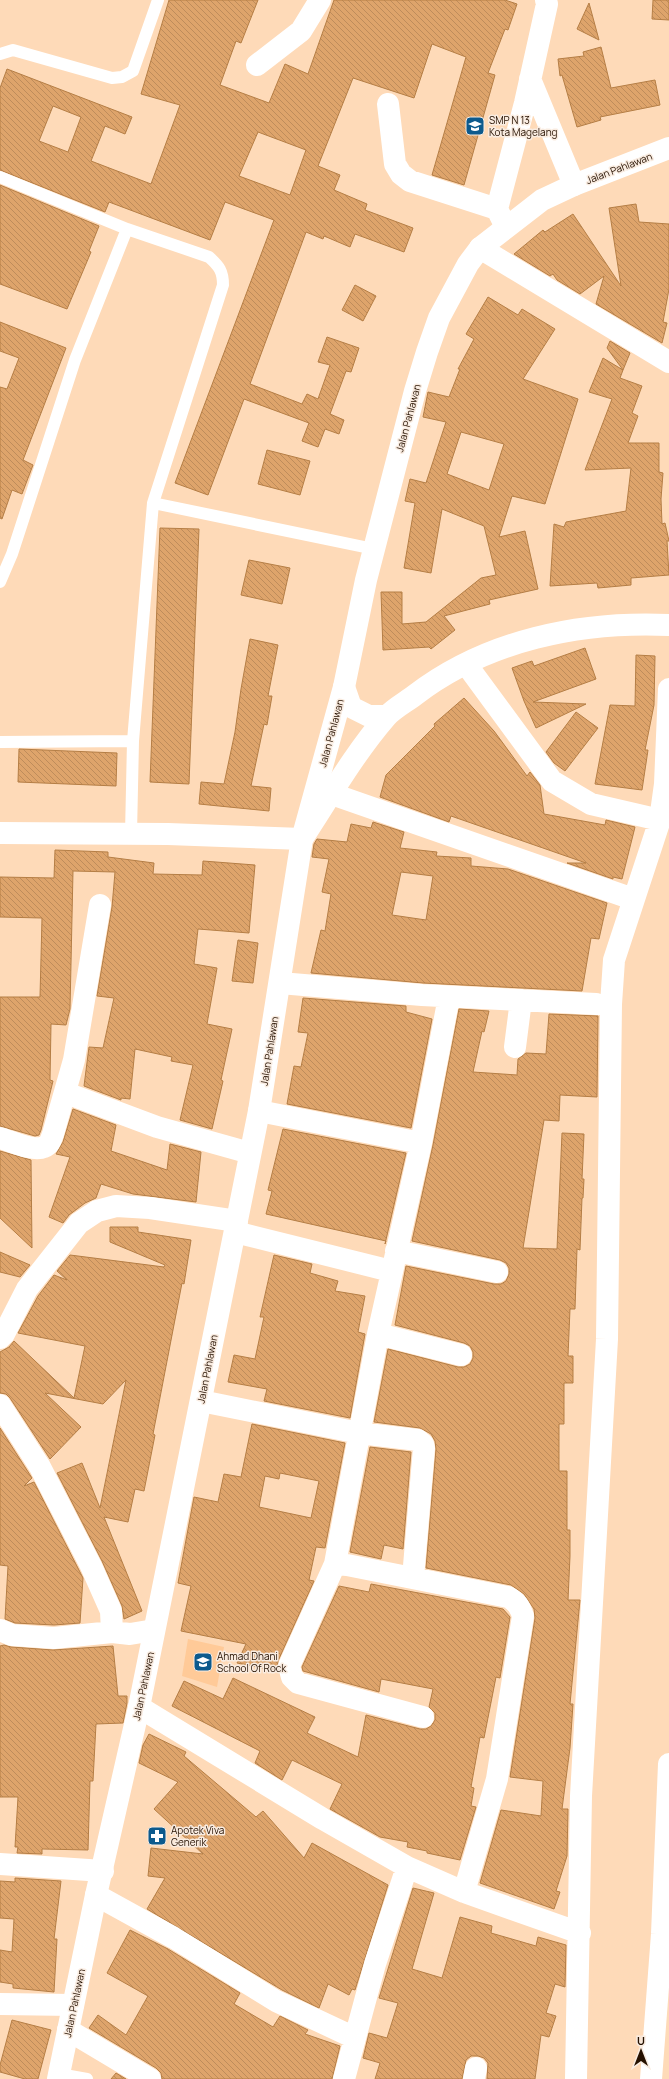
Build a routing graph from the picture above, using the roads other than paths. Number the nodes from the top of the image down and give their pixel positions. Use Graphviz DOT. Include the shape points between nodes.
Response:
graph roads {
  1 [pos="158,0"];
  2 [pos="320,0"];
  3 [pos="546,0"];
  4 [pos="0,54"];
  5 [pos="257,65"];
  6 [pos="530,79"];
  7 [pos="388,104"];
  8 [pos="669,148"];
  9 [pos="0,177"];
  10 [pos="574,185"];
  11 [pos="501,218"];
  12 [pos="127,229"];
  13 [pos="480,248"];
  14 [pos="669,362"];
  15 [pos="153,503"];
  16 [pos="374,549"];
  17 [pos="0,582"];
  18 [pos="669,625"];
  19 [pos="466,664"];
  20 [pos="344,686"];
  21 [pos="669,689"];
  22 [pos="387,716"];
  23 [pos="133,741"];
  24 [pos="0,742"];
  25 [pos="332,794"];
  26 [pos="660,820"];
  27 [pos="0,833"];
  28 [pos="131,834"];
  29 [pos="302,839"];
  30 [pos="633,899"];
  31 [pos="100,905"];
  32 [pos="280,983"];
  33 [pos="449,997"];
  34 [pos="521,1000"];
  35 [pos="596,1004"];
  36 [pos="515,1047"];
  37 [pos="66,1093"];
  38 [pos="259,1111"];
  39 [pos="0,1138"];
  40 [pos="421,1143"];
  41 [pos="250,1153"];
  42 [pos="236,1227"];
  43 [pos="394,1261"];
  44 [pos="496,1272"];
  45 [pos="378,1334"];
  46 [pos="0,1338"];
  47 [pos="460,1355"];
  48 [pos="201,1401"];
  49 [pos="0,1405"];
  50 [pos="359,1434"];
  51 [pos="335,1564"];
  52 [pos="413,1578"];
  53 [pos="0,1630"];
  54 [pos="154,1630"];
  55 [pos="112,1632"];
  56 [pos="139,1707"];
  57 [pos="423,1717"];
  58 [pos="669,1764"];
  59 [pos="668,1825"];
  60 [pos="0,1864"];
  61 [pos="407,1867"];
  62 [pos="103,1871"];
  63 [pos="464,1892"];
  64 [pos="96,1895"];
  65 [pos="580,1933"];
  66 [pos="0,2004"];
  67 [pos="73,2005"];
  68 [pos="68,2030"];
  69 [pos="355,2038"];
  70 [pos="58,2077"];
  71 [pos="87,2079"];
  72 [pos="150,2079"];
  73 [pos="344,2079"];
  74 [pos="576,2079"];
  75 [pos="651,2079"];
  1 -- 4 [label="lane" via="133,71 122,77 112,78 13,50"];
  2 -- 5 [label="main road" via="301,31"];
  3 -- 6 [label="main road"];
  6 -- 10 [label="main road"];
  6 -- 11 [label="main road"];
  7 -- 11 [label="main road" via="395,164 402,174 410,181"];
  8 -- 10 [label="main road, Jalan Pahlawan"];
  9 -- 12 [label="lane"];
  10 -- 11 [label="main road, Jalan Pahlawan"];
  11 -- 13 [label="main road, Jalan Pahlawan"];
  12 -- 15 [label="lane" via="209,257 218,264 223,273 223,285"];
  12 -- 17 [label="lane" via="75,360 12,554"];
  13 -- 14 [label="main road"];
  13 -- 16 [label="main road, Jalan Pahlawan" via="468,264 440,318 427,352"];
  15 -- 16 [label="lane"];
  15 -- 23 [label="lane"];
  16 -- 20 [label="main road, Jalan Pahlawan"];
  18 -- 19 [label="main road" via="562,630 498,648"];
  19 -- 22 [label="main road" via="435,679"];
  19 -- 26 [label="main road" via="552,781 591,804"];
  20 -- 22 [label="main road" via="351,707 369,716"];
  20 -- 29 [label="main road, Jalan Pahlawan"];
  21 -- 26 [label="main road" via="665,784"];
  22 -- 25 [label="main road"];
  23 -- 24 [label="lane"];
  23 -- 28 [label="lane"];
  25 -- 29 [label="main road"];
  25 -- 30 [label="main road"];
  26 -- 30 [label="main road"];
  27 -- 28 [label="main road"];
  28 -- 29 [label="main road"];
  29 -- 32 [label="main road, Jalan Pahlawan"];
  30 -- 65 [label="main road" via="614,960 610,1004 607,1339 581,1796"];
  31 -- 37 [label="main road"];
  32 -- 33 [label="main road"];
  32 -- 38 [label="main road, Jalan Pahlawan"];
  33 -- 34 [label="main road"];
  33 -- 40 [label="main road"];
  34 -- 35 [label="main road"];
  34 -- 36 [label="main road"];
  37 -- 39 [label="main road" via="49,1144 44,1148"];
  37 -- 41 [label="main road" via="157,1127"];
  38 -- 40 [label="main road"];
  38 -- 41 [label="main road, Jalan Pahlawan"];
  40 -- 43 [label="main road"];
  41 -- 42 [label="main road, Jalan Pahlawan"];
  42 -- 43 [label="main road"];
  42 -- 46 [label="main road" via="150,1208 116,1206 97,1211 79,1223 26,1289"];
  42 -- 48 [label="main road, Jalan Pahlawan"];
  43 -- 44 [label="main road"];
  43 -- 45 [label="main road"];
  45 -- 47 [label="main road"];
  45 -- 50 [label="main road"];
  48 -- 50 [label="main road"];
  48 -- 54 [label="main road, Jalan Pahlawan"];
  49 -- 55 [label="main road" via="40,1467 91,1566 111,1611"];
  50 -- 51 [label="main road"];
  50 -- 52 [label="main road" via="418,1440 424,1448"];
  51 -- 52 [label="main road"];
  51 -- 57 [label="main road" via="289,1666 292,1677 298,1683"];
  52 -- 63 [label="main road" via="508,1597 516,1601 523,1616 497,1779"];
  53 -- 55 [label="main road" via="12,1635 54,1638"];
  54 -- 55 [label="main road" via="130,1634"];
  54 -- 56 [label="main road, Jalan Pahlawan"];
  56 -- 61 [label="main road"];
  56 -- 62 [label="main road, Jalan Pahlawan"];
  58 -- 59 [label="main road"];
  59 -- 75 [label="main road"];
  60 -- 62 [label="main road"];
  61 -- 63 [label="main road"];
  61 -- 69 [label="main road" via="375,1964"];
  62 -- 64 [label="main road, Jalan Pahlawan"];
  63 -- 65 [label="main road"];
  64 -- 67 [label="main road, Jalan Pahlawan"];
  64 -- 69 [label="main road" via="174,1938 276,2001"];
  65 -- 74 [label="main road"];
  66 -- 67 [label="main road"];
  67 -- 68 [label="main road, Jalan Pahlawan"];
  68 -- 70 [label="main road, Jalan Pahlawan"];
  68 -- 72 [label="main road"];
  69 -- 73 [label="main road"];
  70 -- 71 [label="lane"];
}
